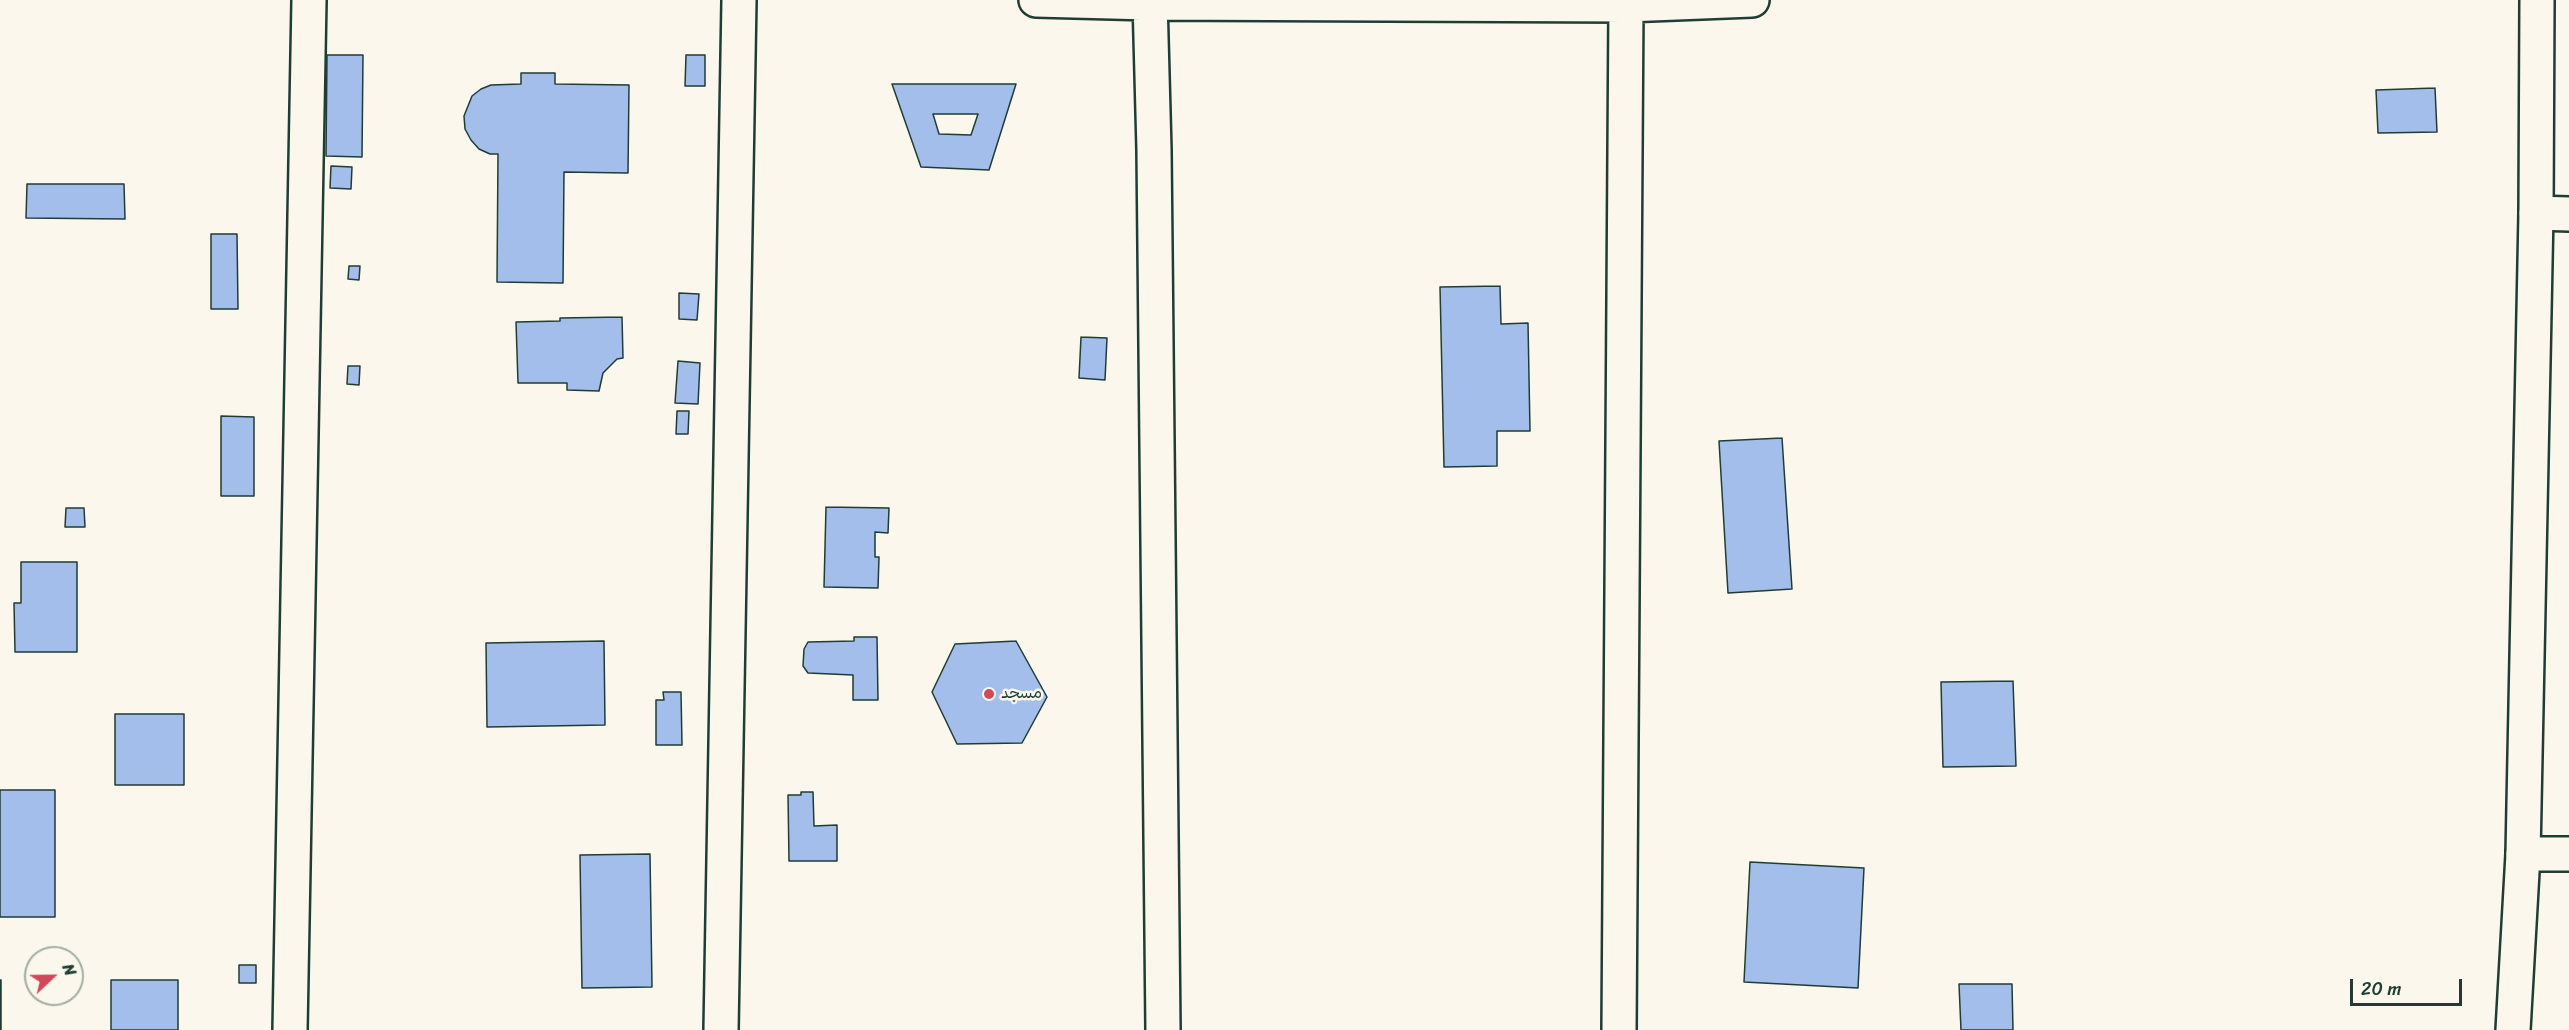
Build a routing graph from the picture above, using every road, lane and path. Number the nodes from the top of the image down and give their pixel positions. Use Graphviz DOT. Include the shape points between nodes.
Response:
graph roads {
  1 [pos="309,0"];
  2 [pos="740,0"];
  3 [pos="1036,0"];
  4 [pos="1738,0"];
  5 [pos="1752,0"];
  6 [pos="2537,0"];
  7 [pos="1150,2"];
  8 [pos="1626,5"];
  9 [pos="2536,213"];
  10 [pos="2569,214"];
  11 [pos="2523,854"];
  12 [pos="2569,854"];
  13 [pos="290,1030"];
  14 [pos="721,1030"];
  15 [pos="1163,1030"];
  16 [pos="1619,1030"];
  17 [pos="2513,1030"];
  1 -- 13 [label="street"];
  2 -- 14 [label="street"];
  3 -- 7 [label="street"];
  4 -- 5 [label="street"];
  4 -- 8 [label="street"];
  6 -- 9 [label="street"];
  7 -- 8 [label="street"];
  7 -- 15 [label="street"];
  8 -- 16 [label="street"];
  9 -- 10 [label="street"];
  9 -- 11 [label="street"];
  11 -- 12 [label="street"];
  11 -- 17 [label="street"];
}
